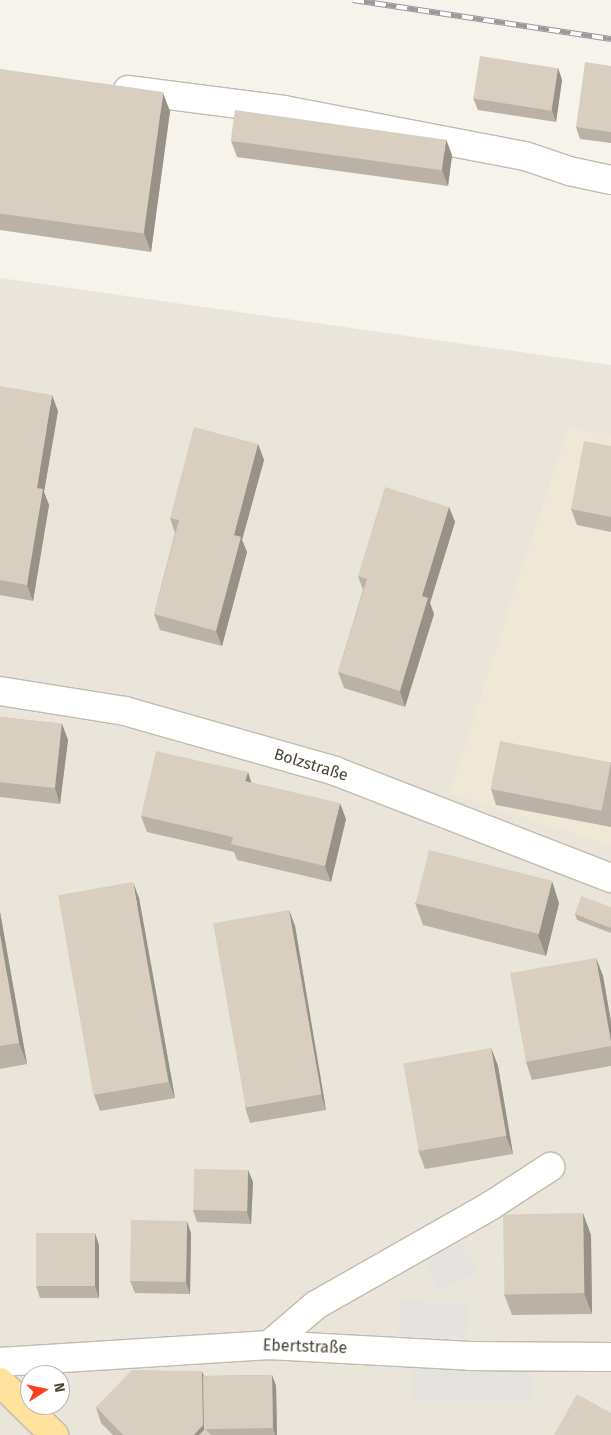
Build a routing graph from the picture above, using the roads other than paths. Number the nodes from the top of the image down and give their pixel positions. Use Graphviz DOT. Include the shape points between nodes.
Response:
graph roads {
  1 [pos="98,86"];
  2 [pos="611,180"];
  3 [pos="0,691"];
  4 [pos="611,878"];
  5 [pos="550,1167"];
  6 [pos="269,1345"];
  7 [pos="611,1357"];
  8 [pos="0,1362"];
  9 [pos="0,1382"];
  10 [pos="54,1435"];
  1 -- 2 [label="street" via="294,111 525,156 569,171"];
  3 -- 4 [label="street, Bolzstraße" via="125,710 335,771"];
  5 -- 6 [label="street" via="490,1206 316,1305"];
  6 -- 7 [label="street, Ebertstraße" via="470,1356"];
  6 -- 8 [label="street, Ebertstraße"];
  9 -- 10 [label="main road"];
}
